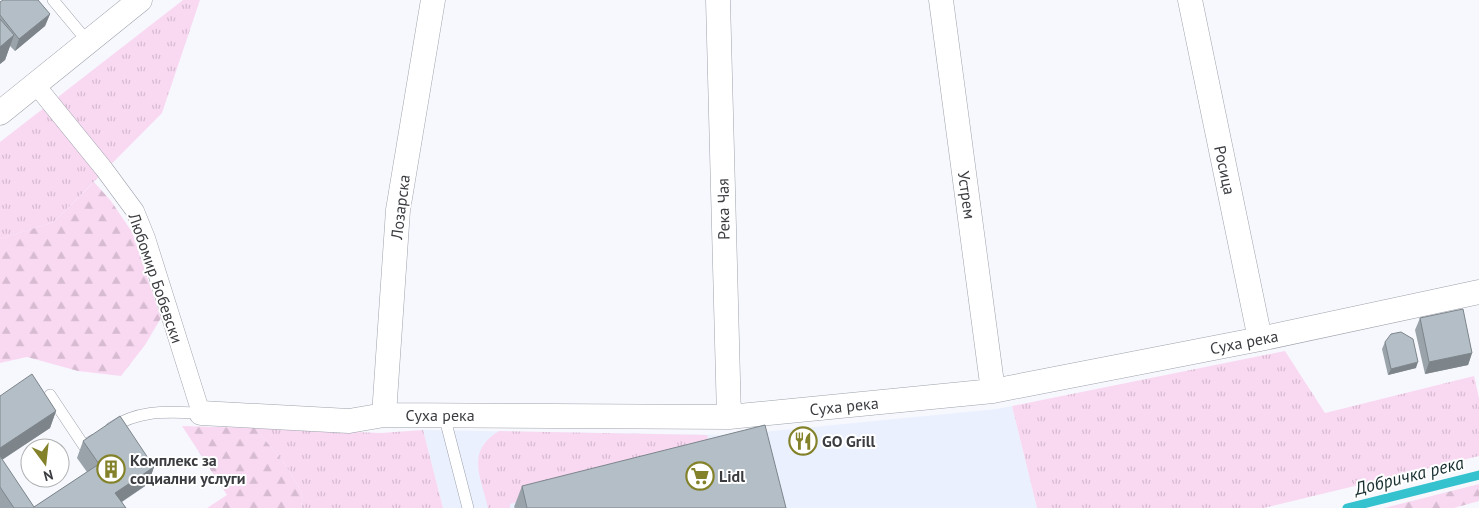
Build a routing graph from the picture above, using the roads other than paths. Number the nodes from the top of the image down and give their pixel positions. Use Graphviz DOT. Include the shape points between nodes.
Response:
graph roads {
  1 [pos="53,0"];
  2 [pos="140,0"];
  3 [pos="433,0"];
  4 [pos="718,0"];
  5 [pos="941,0"];
  6 [pos="1190,0"];
  7 [pos="88,42"];
  8 [pos="36,84"];
  9 [pos="0,113"];
  10 [pos="1479,292"];
  11 [pos="1260,339"];
  12 [pos="994,391"];
  13 [pos="50,395"];
  14 [pos="200,413"];
  15 [pos="384,415"];
  16 [pos="444,415"];
  17 [pos="729,417"];
  18 [pos="468,508"];
  1 -- 7 [label="lane"];
  2 -- 7 [label="street"];
  3 -- 15 [label="street, Лозарска" via="398,210"];
  4 -- 17 [label="street, Река Чая"];
  5 -- 12 [label="street, Устрем"];
  6 -- 11 [label="street, Росица"];
  7 -- 8 [label="street"];
  8 -- 9 [label="street"];
  8 -- 14 [label="street, Любомир Бобевски" via="135,211"];
  10 -- 11 [label="street, Суха река"];
  11 -- 12 [label="street, Суха река"];
  12 -- 17 [label="street, Суха река"];
  13 -- 14 [label="lane" via="84,446 121,422 154,411"];
  14 -- 15 [label="street, Суха река" via="349,421"];
  15 -- 16 [label="street, Суха река"];
  16 -- 17 [label="street, Суха река"];
  16 -- 18 [label="lane"];
}
